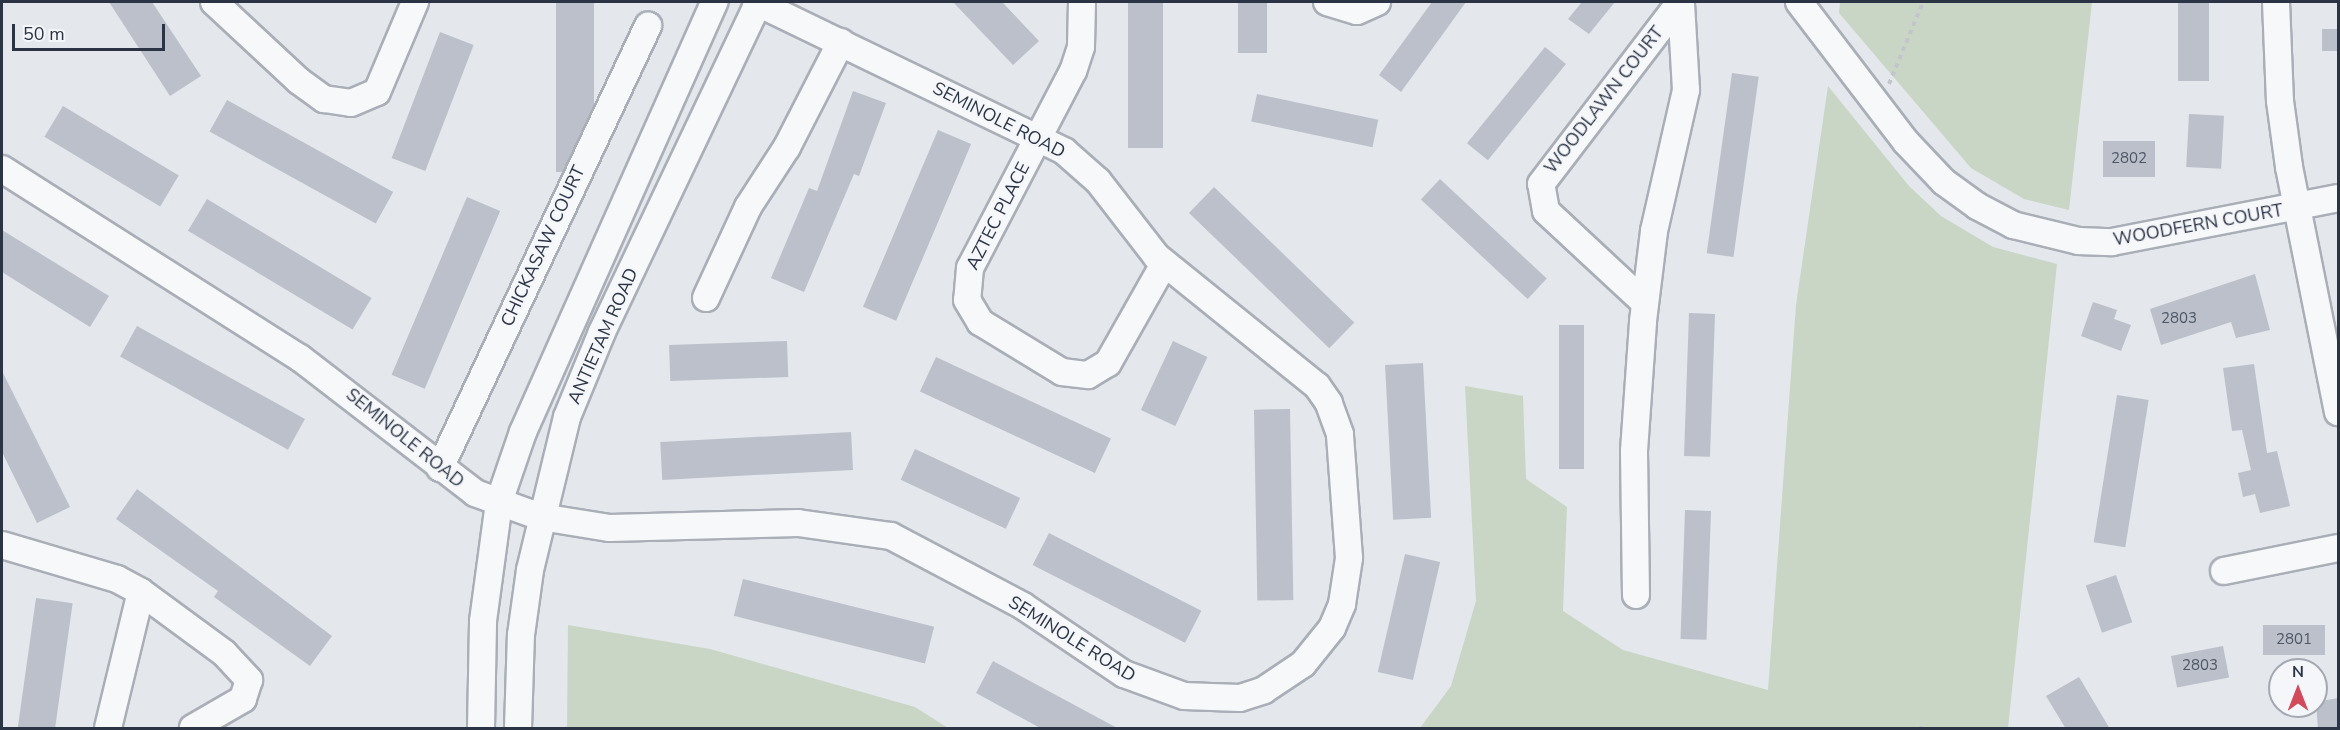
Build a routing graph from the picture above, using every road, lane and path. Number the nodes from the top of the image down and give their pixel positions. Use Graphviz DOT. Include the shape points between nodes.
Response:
graph roads {
  1 [pos="214,2"];
  2 [pos="415,2"];
  3 [pos="714,2"];
  4 [pos="758,2"];
  5 [pos="1082,2"];
  6 [pos="1327,2"];
  7 [pos="1377,2"];
  8 [pos="1681,2"];
  9 [pos="1798,2"];
  10 [pos="1923,2"];
  11 [pos="2276,2"];
  12 [pos="648,25"];
  13 [pos="841,42"];
  14 [pos="1879,103"];
  15 [pos="1038,138"];
  16 [pos="2,169"];
  17 [pos="2338,198"];
  18 [pos="2297,207"];
  19 [pos="1164,264"];
  20 [pos="706,298"];
  21 [pos="1645,303"];
  22 [pos="2338,412"];
  23 [pos="440,468"];
  24 [pos="499,502"];
  25 [pos="541,517"];
  26 [pos="2,545"];
  27 [pos="2338,548"];
  28 [pos="2224,571"];
  29 [pos="141,592"];
  30 [pos="1636,595"];
  31 [pos="108,729"];
  32 [pos="193,729"];
  33 [pos="481,729"];
  34 [pos="518,729"];
  1 -- 2 [label="street" via="299,81 324,99 351,103 377,92"];
  3 -- 24 [label="street, ANTIETAM ROAD" via="523,432"];
  4 -- 13 [label="street, SEMINOLE ROAD"];
  4 -- 25 [label="street, ANTIETAM ROAD" via="587,364 567,417"];
  5 -- 15 [label="street, AZTEC PLACE" via="1081,47 1073,71"];
  6 -- 7 [label="street" via="1358,11"];
  8 -- 21 [label="street, WOODLAWN COURT" via="1686,90 1654,231"];
  8 -- 21 [label="street, WOODLAWN COURT" via="1541,184 1546,211"];
  9 -- 14 [label="street, WOODFERN COURT"];
  10 -- 14 [label="path"];
  11 -- 18 [label="street" via="2280,101"];
  12 -- 23 [label="street, CHICKASAW COURT"];
  13 -- 15 [label="street, SEMINOLE ROAD"];
  13 -- 20 [label="street" via="787,147 748,207"];
  14 -- 18 [label="street, WOODFERN COURT" via="1906,142 1944,182 1977,206 2045,235 2121,241"];
  15 -- 19 [label="street, SEMINOLE ROAD" via="1080,163"];
  15 -- 19 [label="street, AZTEC PLACE" via="970,268 967,300 980,322 1062,372 1088,375 1108,363"];
  16 -- 23 [label="street, SEMINOLE ROAD" via="300,358"];
  17 -- 18 [label="street, WOODFERN COURT"];
  18 -- 22 [label="street"];
  19 -- 25 [label="street, SEMINOLE ROAD" via="1317,386 1337,422 1349,558 1342,604 1332,628 1303,664 1264,690 1215,699 1153,688 1124,674 958,569 891,537 798,523 656,529"];
  21 -- 30 [label="street, WOODLAWN COURT" via="1634,451"];
  23 -- 24 [label="street, SEMINOLE ROAD" via="475,493"];
  24 -- 25 [label="street, SEMINOLE ROAD"];
  24 -- 33 [label="street, ANTIETAM ROAD" via="483,621"];
  25 -- 34 [label="street, ANTIETAM ROAD" via="521,634"];
  26 -- 29 [label="street" via="117,579"];
  27 -- 28 [label="street"];
  29 -- 31 [label="street"];
  29 -- 32 [label="street" via="224,653 249,680 243,699"];
}
